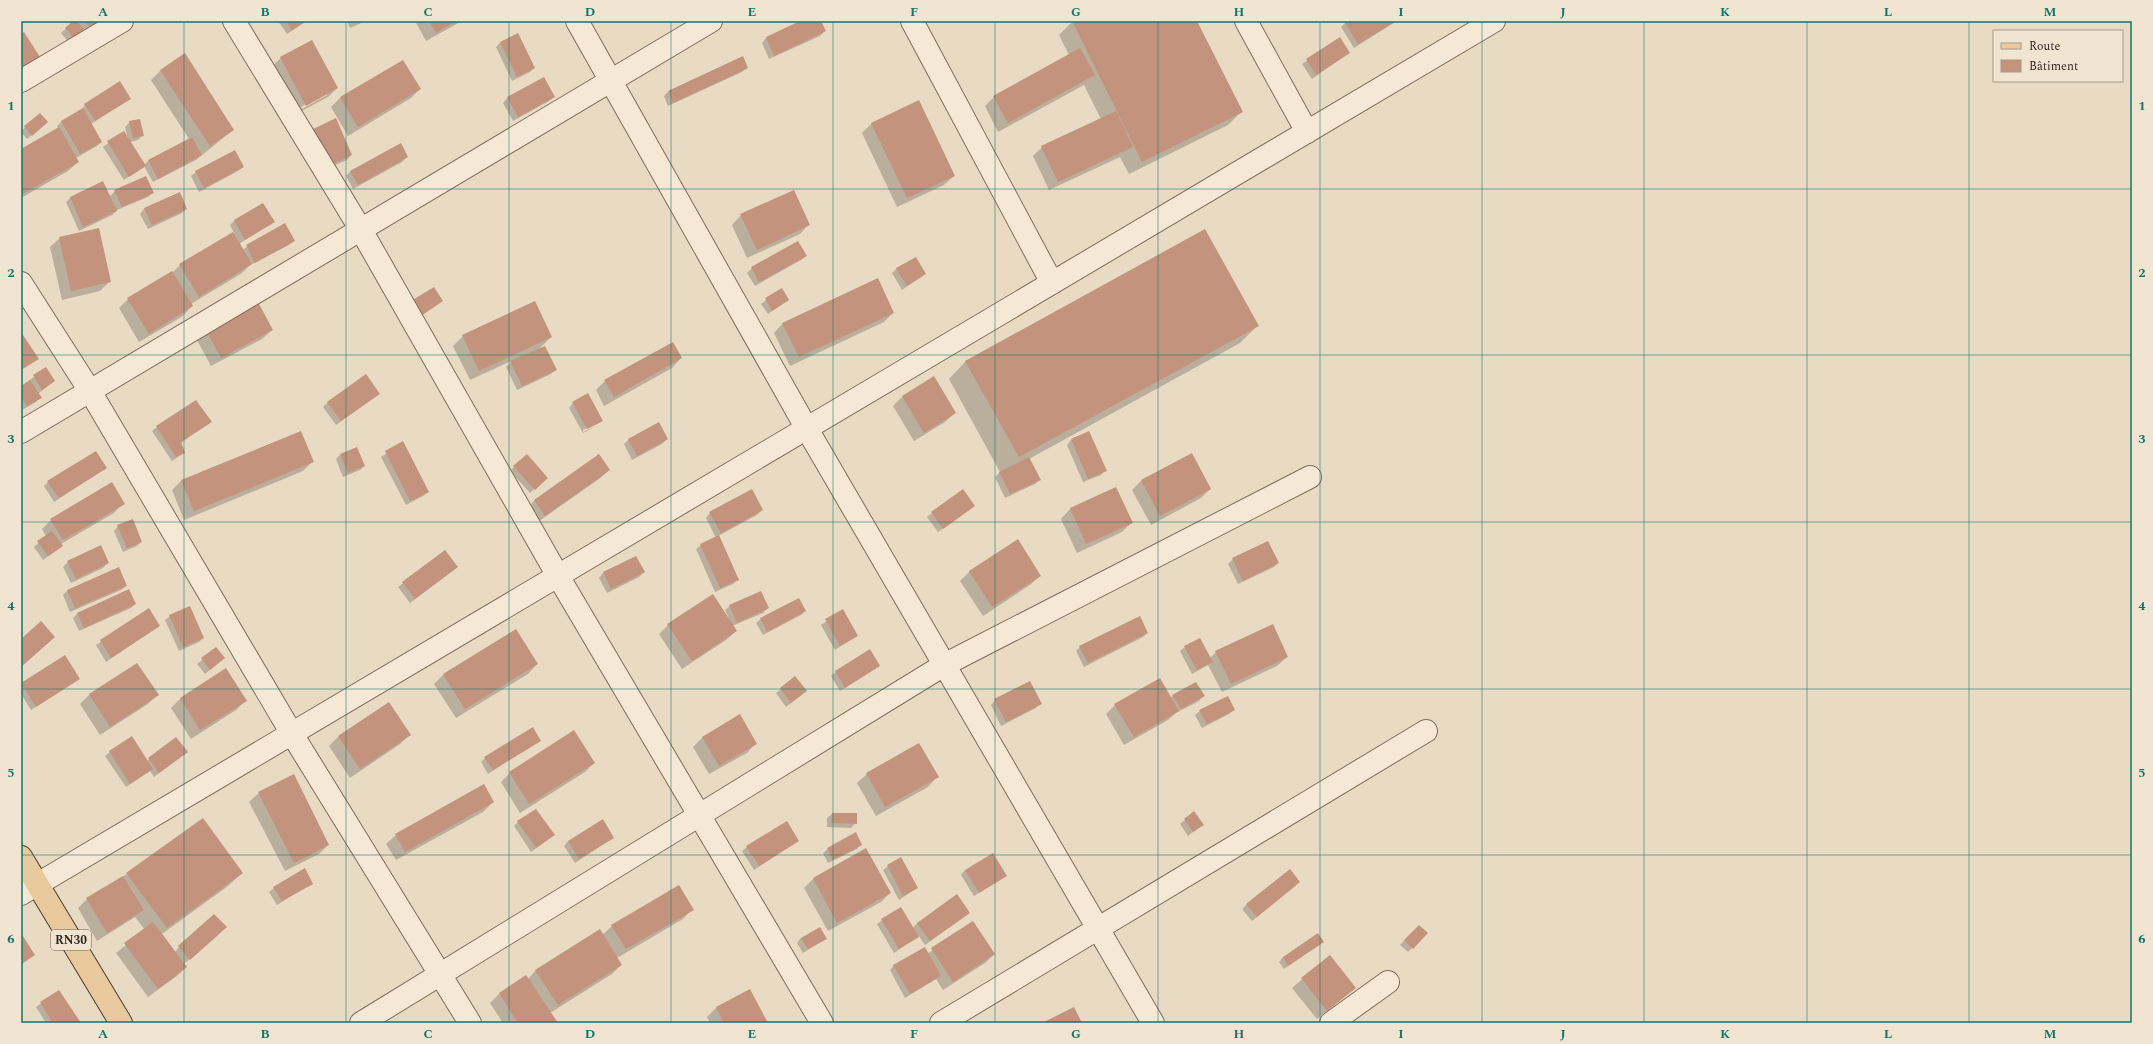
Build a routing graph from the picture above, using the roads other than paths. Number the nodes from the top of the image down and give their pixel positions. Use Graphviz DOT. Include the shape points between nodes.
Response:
graph roads {
  1 [pos="122,21"];
  2 [pos="234,21"];
  3 [pos="576,21"];
  4 [pos="711,21"];
  5 [pos="912,21"];
  6 [pos="1246,21"];
  7 [pos="1494,21"];
  8 [pos="611,80"];
  9 [pos="21,82"];
  10 [pos="1306,132"];
  11 [pos="361,230"];
  12 [pos="21,283"];
  13 [pos="1052,283"];
  14 [pos="90,391"];
  15 [pos="807,429"];
  16 [pos="21,432"];
  17 [pos="1310,476"];
  18 [pos="558,576"];
  19 [pos="944,664"];
  20 [pos="1426,732"];
  21 [pos="292,734"];
  22 [pos="700,815"];
  23 [pos="21,857"];
  24 [pos="29,890"];
  25 [pos="1098,929"];
  26 [pos="440,974"];
  27 [pos="1388,982"];
  28 [pos="121,1023"];
  29 [pos="361,1023"];
  30 [pos="470,1023"];
  31 [pos="822,1023"];
  32 [pos="941,1023"];
  33 [pos="1153,1023"];
  34 [pos="1332,1023"];
  1 -- 9 [label="street"];
  2 -- 11 [label="street"];
  3 -- 8 [label="street"];
  4 -- 8 [label="street"];
  5 -- 13 [label="street"];
  6 -- 10 [label="street"];
  7 -- 10 [label="street"];
  8 -- 11 [label="street"];
  8 -- 15 [label="street"];
  10 -- 13 [label="street"];
  11 -- 14 [label="street"];
  11 -- 18 [label="street"];
  12 -- 14 [label="street"];
  13 -- 15 [label="street"];
  14 -- 16 [label="street"];
  14 -- 21 [label="street"];
  15 -- 18 [label="street"];
  15 -- 19 [label="street"];
  17 -- 19 [label="street"];
  18 -- 21 [label="street"];
  18 -- 22 [label="street"];
  19 -- 22 [label="street"];
  19 -- 25 [label="street"];
  20 -- 25 [label="street"];
  21 -- 24 [label="street"];
  21 -- 26 [label="street"];
  22 -- 26 [label="street"];
  22 -- 31 [label="street"];
  23 -- 24 [label="main road, RN30"];
  24 -- 28 [label="main road, RN30"];
  25 -- 32 [label="street"];
  25 -- 33 [label="street"];
  26 -- 29 [label="street"];
  26 -- 30 [label="street"];
  27 -- 34 [label="street"];
}
